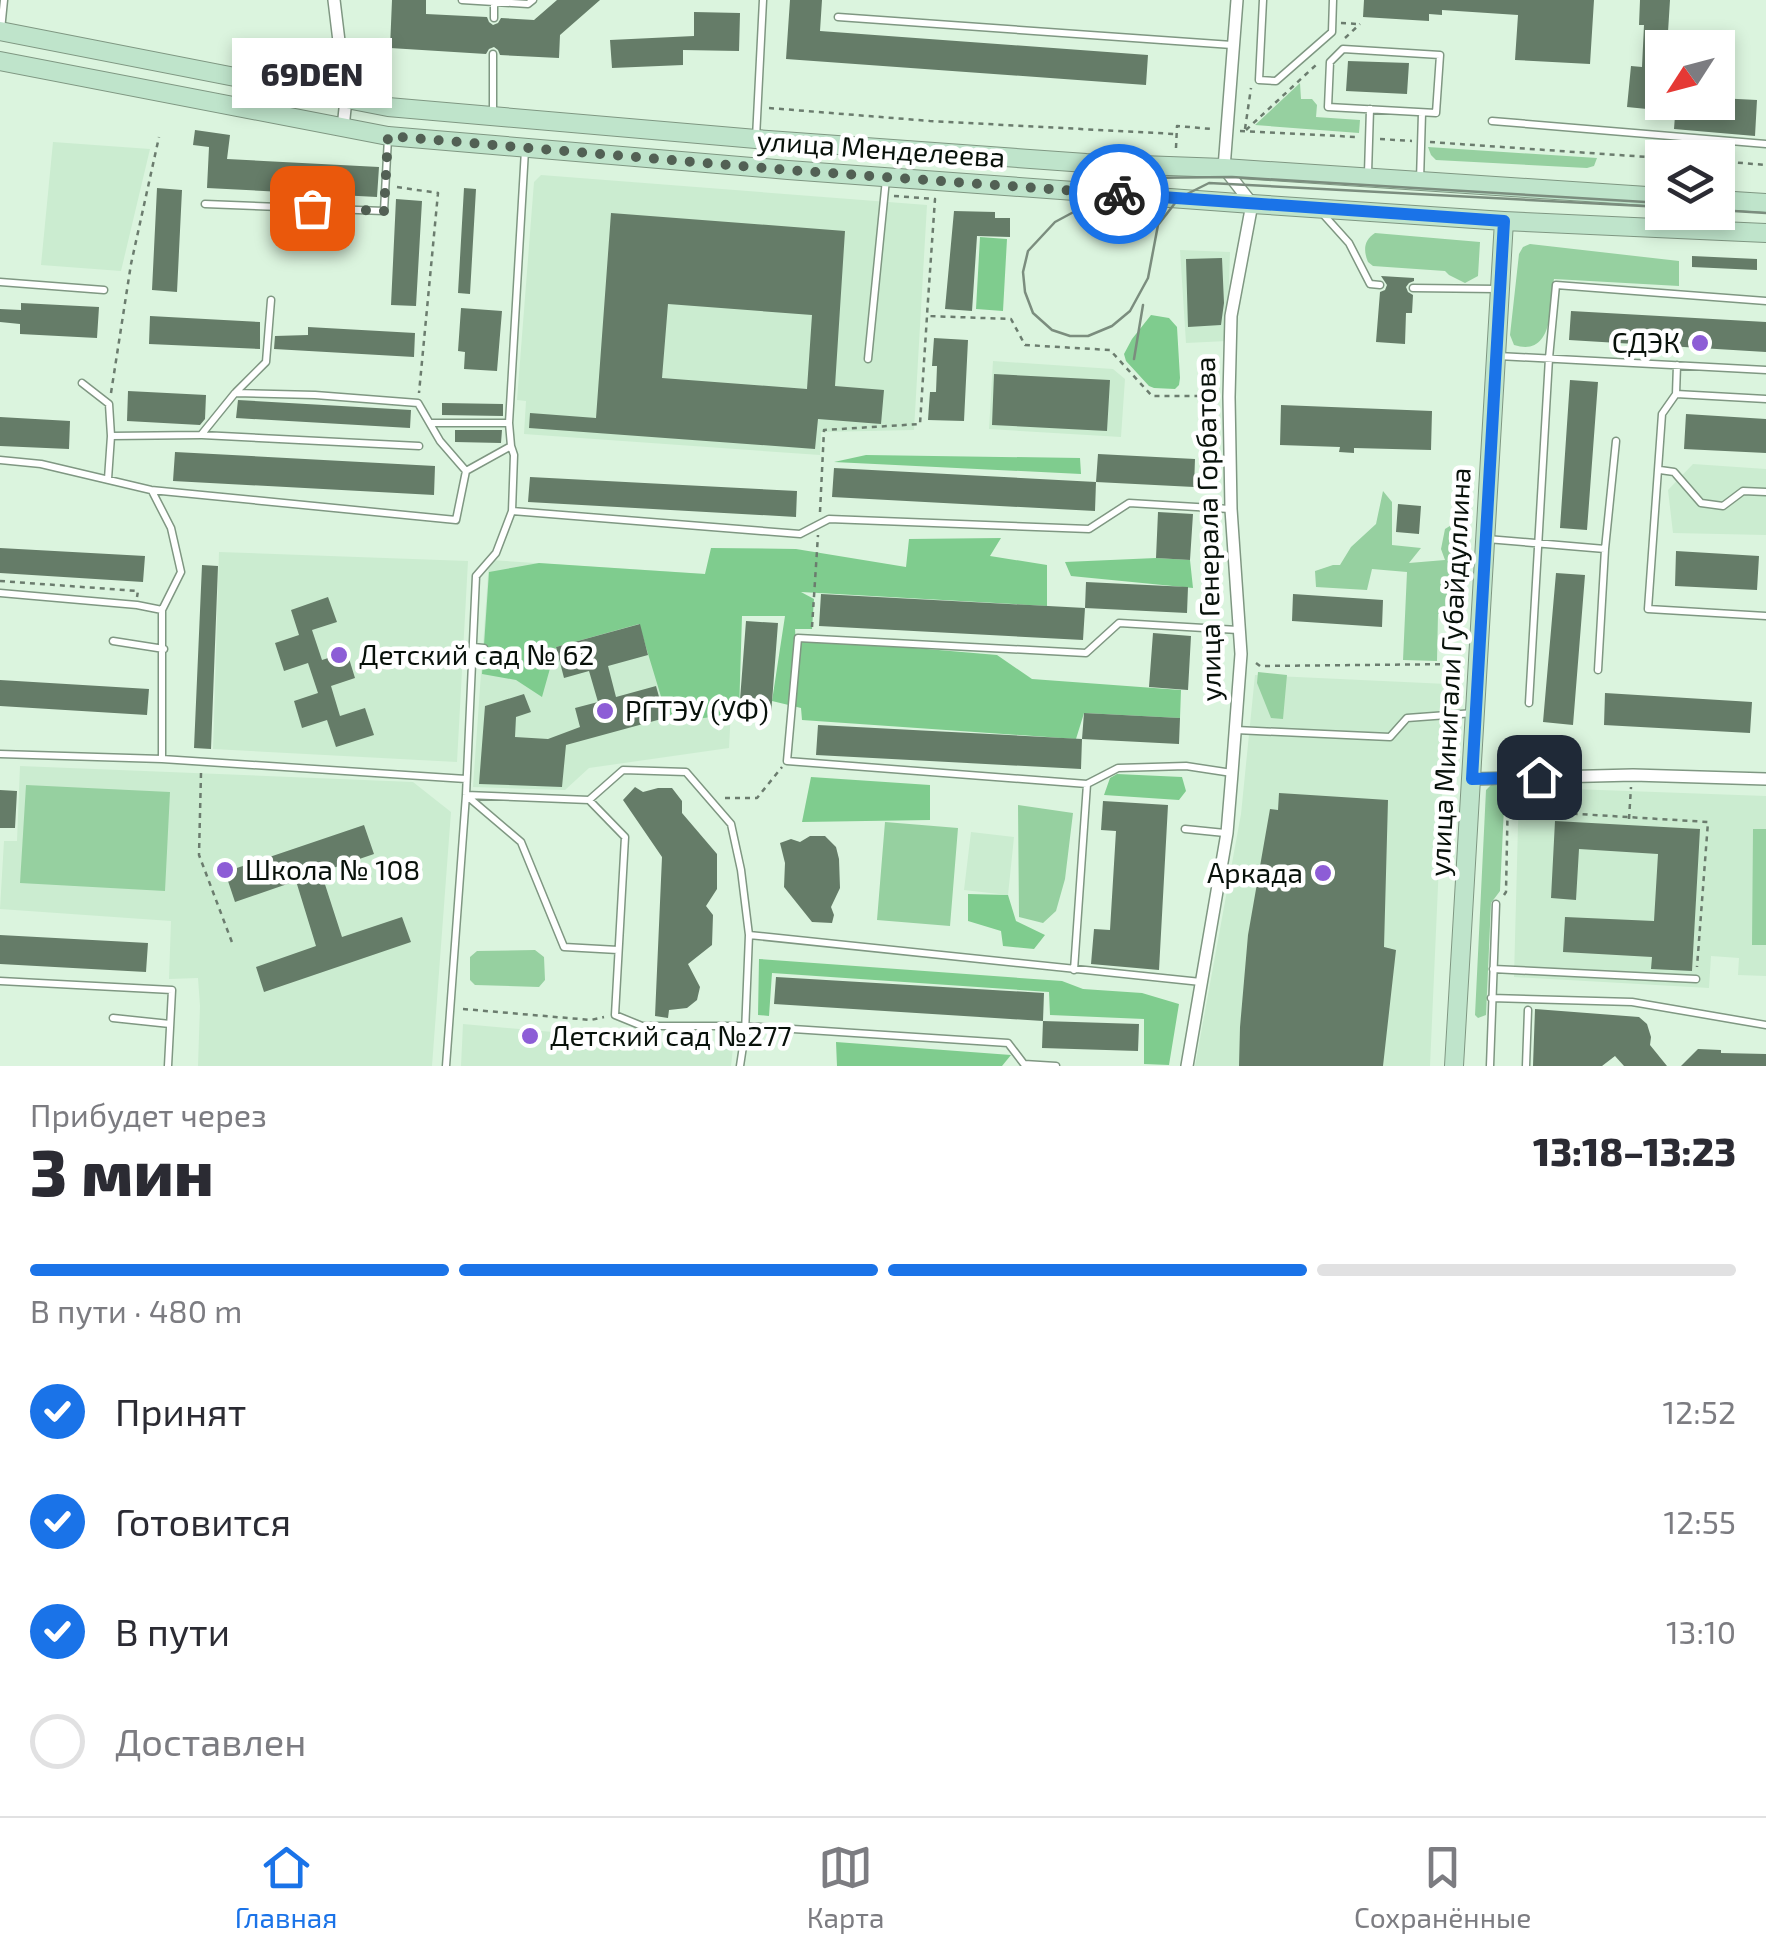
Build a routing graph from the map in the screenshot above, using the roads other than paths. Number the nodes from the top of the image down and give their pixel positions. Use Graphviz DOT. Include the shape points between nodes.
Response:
graph roads {
  1 [pos="4,0"];
  2 [pos="334,0"];
  3 [pos="462,0"];
  4 [pos="532,0"];
  5 [pos="763,0"];
  6 [pos="1237,0"];
  7 [pos="1263,0"];
  8 [pos="1333,0"];
  9 [pos="494,2"];
  10 [pos="494,18"];
  11 [pos="838,18"];
  12 [pos="0,31"];
  13 [pos="1234,45"];
  14 [pos="493,54"];
  15 [pos="0,60"];
  16 [pos="346,99"];
  17 [pos="1370,109"];
  18 [pos="1422,112"];
  19 [pos="493,116"];
  20 [pos="1492,120"];
  21 [pos="342,128"];
  22 [pos="388,136"];
  23 [pos="756,140"];
  24 [pos="1766,144"];
  25 [pos="525,148"];
  26 [pos="1224,168"];
  27 [pos="1368,178"];
  28 [pos="1420,181"];
  29 [pos="885,187"];
  30 [pos="1645,196"];
  31 [pos="1735,201"];
  32 [pos="205,204"];
  33 [pos="1252,204"];
  34 [pos="1766,204"];
  35 [pos="1318,209"];
  36 [pos="1504,221"];
  37 [pos="1766,234"];
  38 [pos="0,282"];
  39 [pos="1380,285"];
  40 [pos="1413,288"];
  41 [pos="1501,289"];
  42 [pos="104,290"];
  43 [pos="271,300"];
  44 [pos="1766,301"];
  45 [pos="1497,356"];
  46 [pos="1549,358"];
  47 [pos="868,359"];
  48 [pos="1678,365"];
  49 [pos="1766,370"];
  50 [pos="82,383"];
  51 [pos="235,393"];
  52 [pos="1676,394"];
  53 [pos="1766,399"];
  54 [pos="429,422"];
  55 [pos="509,423"];
  56 [pos="201,435"];
  57 [pos="111,436"];
  58 [pos="1616,441"];
  59 [pos="419,446"];
  60 [pos="511,446"];
  61 [pos="0,460"];
  62 [pos="1660,470"];
  63 [pos="466,471"];
  64 [pos="108,480"];
  65 [pos="151,490"];
  66 [pos="1766,492"];
  67 [pos="1231,509"];
  68 [pos="512,511"];
  69 [pos="1486,539"];
  70 [pos="1540,543"];
  71 [pos="1605,548"];
  72 [pos="0,593"];
  73 [pos="162,610"];
  74 [pos="1766,616"];
  75 [pos="1240,630"];
  76 [pos="112,640"];
  77 [pos="474,647"];
  78 [pos="484,648"];
  79 [pos="164,649"];
  80 [pos="1598,670"];
  81 [pos="1528,703"];
  82 [pos="1476,713"];
  83 [pos="1234,730"];
  84 [pos="0,754"];
  85 [pos="162,758"];
  86 [pos="1232,773"];
  87 [pos="466,779"];
  88 [pos="1472,779"];
  89 [pos="1766,779"];
  90 [pos="1086,784"];
  91 [pos="466,795"];
  92 [pos="589,800"];
  93 [pos="1185,829"];
  94 [pos="1226,833"];
  95 [pos="1496,904"];
  96 [pos="749,935"];
  97 [pos="618,950"];
  98 [pos="1493,969"];
  99 [pos="1074,970"];
  100 [pos="1696,979"];
  101 [pos="0,981"];
  102 [pos="1201,982"];
  103 [pos="1491,998"];
  104 [pos="1528,1010"];
  105 [pos="113,1018"];
  106 [pos="170,1024"];
  107 [pos="1766,1025"];
  108 [pos="745,1026"];
  109 [pos="168,1066"];
  110 [pos="446,1066"];
  111 [pos="740,1066"];
  112 [pos="1056,1066"];
  113 [pos="1187,1066"];
  114 [pos="1454,1066"];
  115 [pos="1490,1066"];
  116 [pos="1526,1066"];
  1 -- 12 [label="lane"];
  2 -- 16 [label="street"];
  3 -- 9 [label="lane"];
  4 -- 9 [label="lane"];
  5 -- 23 [label="lane"];
  6 -- 13 [label="street"];
  7 -- 8 [label="lane" via="1259,80 1276,81 1332,32"];
  9 -- 10 [label="lane"];
  11 -- 13 [label="lane"];
  12 -- 16 [label="main road, улица Менделеева"];
  13 -- 26 [label="street"];
  14 -- 19 [label="lane"];
  15 -- 21 [label="main road, улица Менделеева"];
  16 -- 19 [label="main road, улица Менделеева"];
  16 -- 21 [label="street"];
  17 -- 18 [label="lane"];
  17 -- 18 [label="lane" via="1328,107 1330,62 1343,49 1440,55 1436,113"];
  17 -- 27 [label="lane"];
  18 -- 28 [label="lane"];
  19 -- 23 [label="main road, улица Менделеева"];
  20 -- 24 [label="lane"];
  21 -- 22 [label="main road, улица Менделеева"];
  22 -- 25 [label="main road, улица Менделеева"];
  22 -- 32 [label="lane" via="384,211"];
  23 -- 26 [label="main road, улица Менделеева"];
  25 -- 29 [label="main road, улица Менделеева"];
  25 -- 55 [label="lane"];
  26 -- 27 [label="main road, улица Менделеева"];
  26 -- 33 [label="street"];
  27 -- 28 [label="main road, улица Менделеева"];
  28 -- 30 [label="main road, улица Менделеева"];
  29 -- 33 [label="main road, улица Менделеева"];
  29 -- 47 [label="lane"];
  31 -- 34 [label="main road"];
  33 -- 35 [label="main road, улица Менделеева"];
  33 -- 67 [label="street, улица Генерала Горбатова" via="1232,316"];
  35 -- 36 [label="main road, улица Менделеева"];
  35 -- 39 [label="lane" via="1349,244 1370,284"];
  36 -- 37 [label="main road, улица Менделеева"];
  36 -- 41 [label="main road, улица Минигали Губайдуллина"];
  38 -- 42 [label="lane"];
  40 -- 41 [label="lane"];
  41 -- 45 [label="main road, улица Минигали Губайдуллина"];
  43 -- 51 [label="lane" via="266,362"];
  44 -- 46 [label="lane" via="1556,285"];
  45 -- 46 [label="lane"];
  45 -- 69 [label="main road, улица Минигали Губайдуллина"];
  46 -- 48 [label="lane"];
  46 -- 70 [label="lane"];
  48 -- 49 [label="lane"];
  48 -- 52 [label="lane"];
  50 -- 57 [label="lane" via="109,404"];
  51 -- 54 [label="lane" via="418,403"];
  51 -- 56 [label="lane"];
  52 -- 53 [label="lane"];
  52 -- 62 [label="lane" via="1662,414"];
  54 -- 55 [label="lane"];
  54 -- 63 [label="lane"];
  55 -- 60 [label="lane"];
  56 -- 57 [label="lane"];
  56 -- 59 [label="lane"];
  57 -- 64 [label="lane"];
  58 -- 71 [label="lane"];
  60 -- 63 [label="lane"];
  60 -- 68 [label="lane"];
  61 -- 64 [label="lane"];
  62 -- 66 [label="lane" via="1674,472 1701,503 1723,506 1743,491"];
  62 -- 74 [label="lane" via="1648,609"];
  63 -- 65 [label="lane" via="456,520"];
  64 -- 65 [label="lane"];
  65 -- 73 [label="lane" via="171,528 181,572"];
  67 -- 68 [label="lane" via="1129,503 1089,529 830,519 800,534"];
  67 -- 75 [label="street, улица Генерала Горбатова"];
  68 -- 77 [label="lane" via="496,554 476,576"];
  69 -- 70 [label="lane"];
  69 -- 82 [label="main road, улица Минигали Губайдуллина"];
  70 -- 71 [label="lane"];
  70 -- 81 [label="lane"];
  71 -- 80 [label="lane"];
  72 -- 73 [label="lane"];
  73 -- 79 [label="lane"];
  75 -- 83 [label="street, улица Генерала Горбатова"];
  75 -- 90 [label="lane" via="1119,623 1086,653 798,638 787,760"];
  76 -- 79 [label="lane"];
  77 -- 78 [label="lane"];
  77 -- 87 [label="lane"];
  79 -- 85 [label="lane"];
  82 -- 83 [label="lane" via="1407,718 1390,737"];
  82 -- 88 [label="main road, улица Минигали Губайдуллина"];
  83 -- 86 [label="street, улица Генерала Горбатова"];
  84 -- 85 [label="lane"];
  85 -- 87 [label="lane"];
  86 -- 90 [label="lane" via="1118,768"];
  86 -- 94 [label="street, улица Генерала Горбатова"];
  87 -- 91 [label="lane"];
  88 -- 89 [label="street"];
  88 -- 114 [label="main road, улица Минигали Губайдуллина"];
  90 -- 99 [label="lane"];
  91 -- 92 [label="lane"];
  91 -- 97 [label="lane" via="520,842 564,947"];
  91 -- 110 [label="lane"];
  92 -- 96 [label="lane" via="623,770 686,772 732,824"];
  92 -- 97 [label="lane" via="625,837"];
  93 -- 94 [label="lane"];
  94 -- 102 [label="street, улица Генерала Горбатова"];
  95 -- 98 [label="lane"];
  96 -- 99 [label="lane"];
  96 -- 108 [label="lane"];
  97 -- 108 [label="lane" via="616,1015 642,1026"];
  98 -- 100 [label="lane"];
  98 -- 103 [label="lane"];
  99 -- 102 [label="lane"];
  101 -- 106 [label="lane" via="172,990"];
  102 -- 113 [label="street, улица Генерала Горбатова"];
  103 -- 107 [label="lane" via="1632,1002"];
  103 -- 115 [label="lane"];
  104 -- 116 [label="lane"];
  105 -- 106 [label="lane"];
  106 -- 109 [label="lane"];
  108 -- 111 [label="lane"];
  108 -- 112 [label="lane" via="1008,1043 1024,1064"];
}
